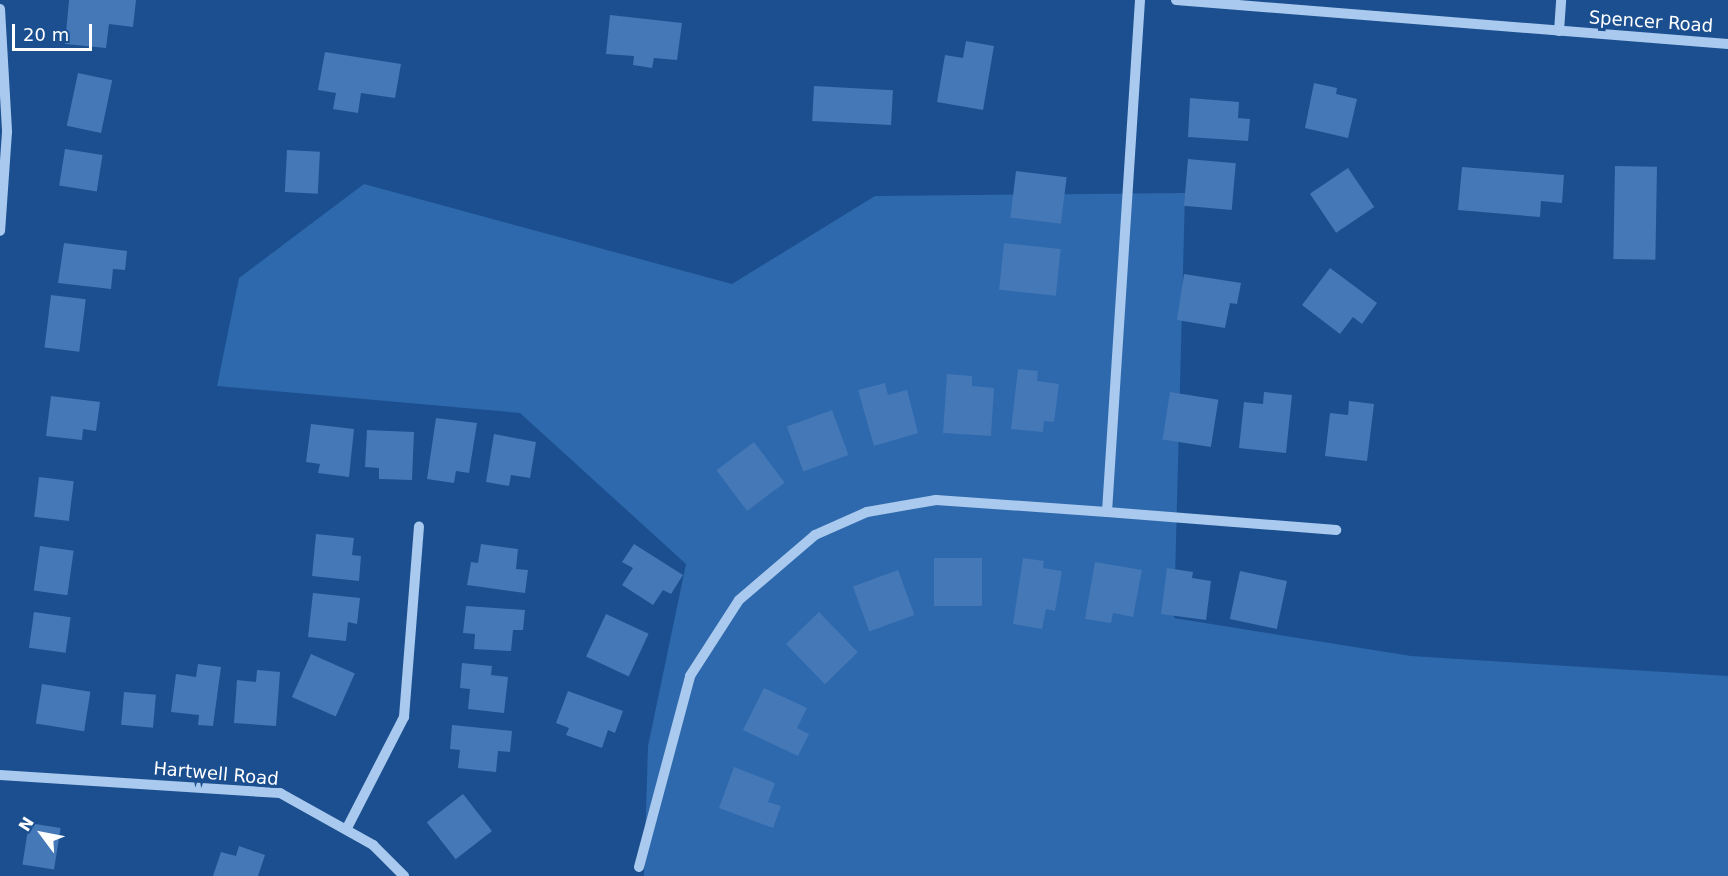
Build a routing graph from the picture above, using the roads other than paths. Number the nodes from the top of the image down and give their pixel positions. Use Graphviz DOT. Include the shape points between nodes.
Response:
graph roads {
  1 [pos="1140,0"];
  2 [pos="1176,0"];
  3 [pos="1561,0"];
  4 [pos="0,9"];
  5 [pos="1559,31"];
  6 [pos="1728,44"];
  7 [pos="0,231"];
  8 [pos="1107,512"];
  9 [pos="419,527"];
  10 [pos="1336,530"];
  11 [pos="0,775"];
  12 [pos="347,828"];
  13 [pos="639,867"];
  14 [pos="404,876"];
  1 -- 8 [label="street"];
  2 -- 5 [label="street, Spencer Road"];
  3 -- 5 [label="street"];
  4 -- 7 [label="street" via="7,132"];
  5 -- 6 [label="street, Spencer Road"];
  8 -- 10 [label="street"];
  8 -- 13 [label="street" via="936,500 867,512 815,535 739,600 690,676"];
  9 -- 12 [label="street" via="404,717"];
  11 -- 12 [label="street, Hartwell Road" via="280,794"];
  12 -- 14 [label="street, Hartwell Road" via="373,845"];
}
